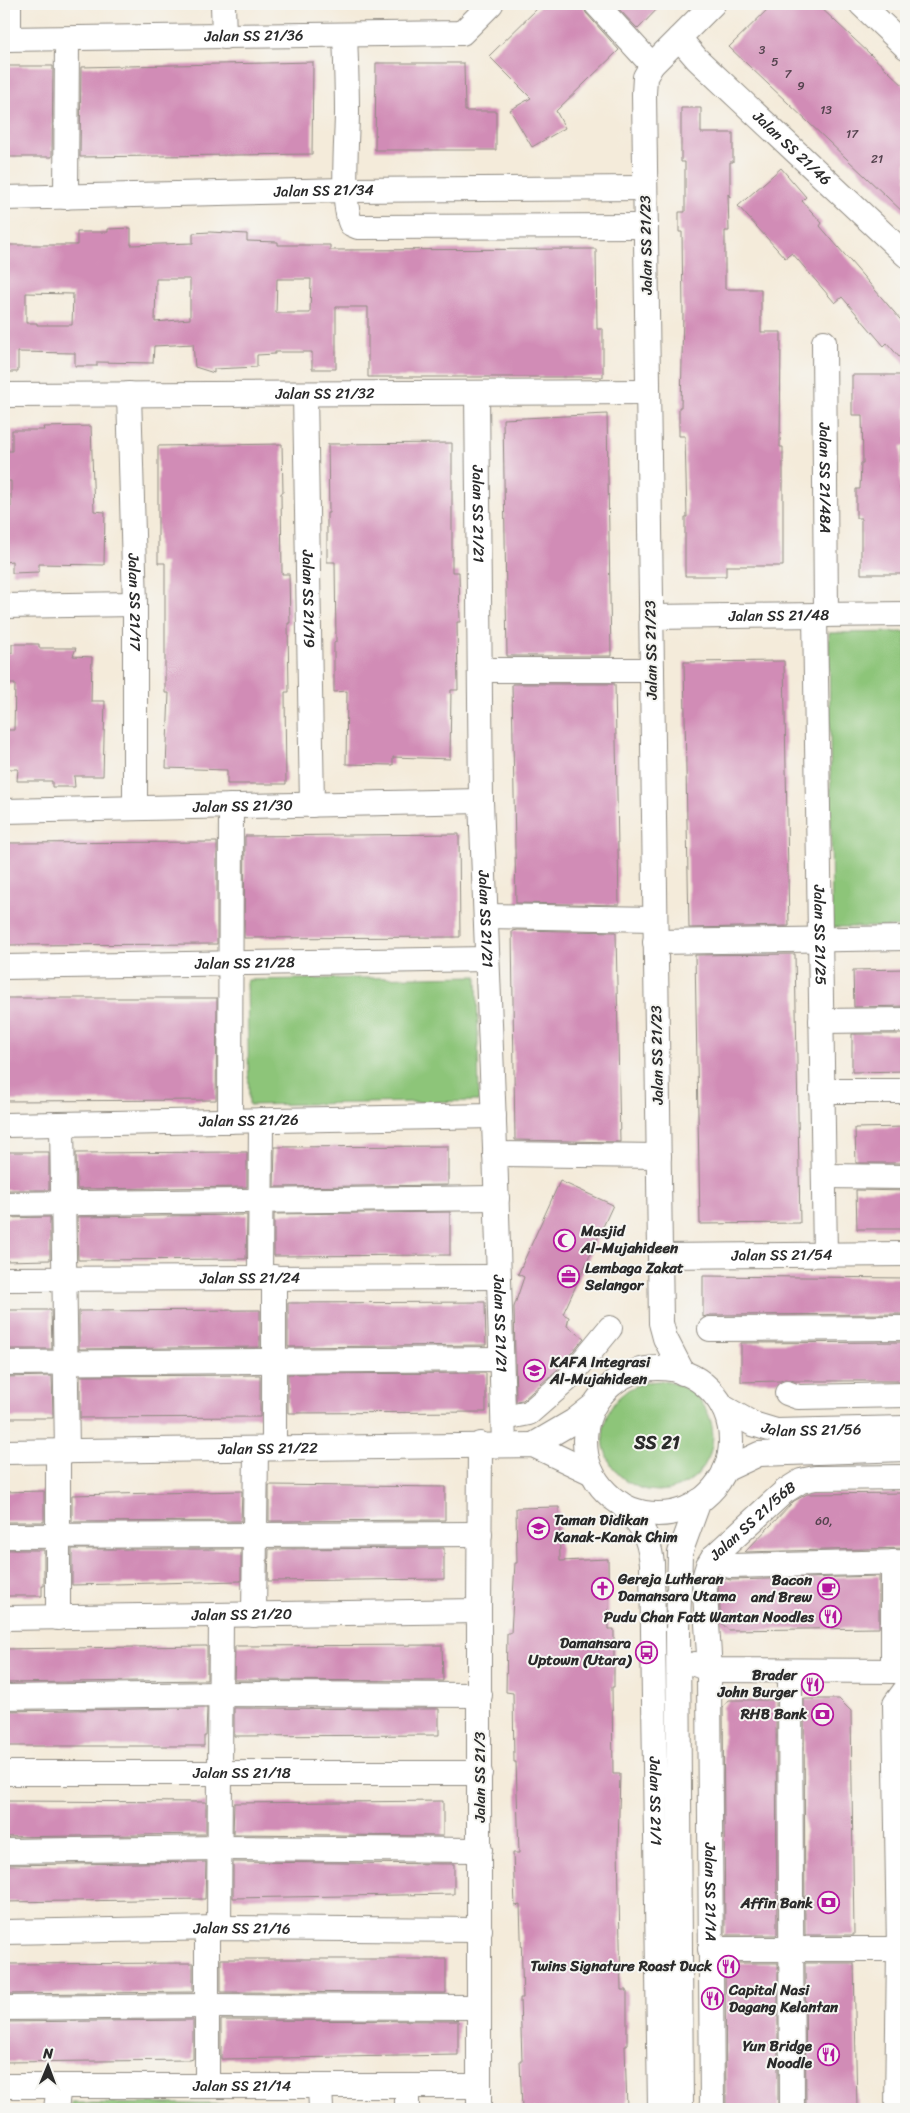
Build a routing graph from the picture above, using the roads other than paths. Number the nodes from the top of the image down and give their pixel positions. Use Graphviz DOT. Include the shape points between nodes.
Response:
graph roads {
  1 [pos="9,4"];
  2 [pos="223,4"];
  3 [pos="491,4"];
  4 [pos="598,4"];
  5 [pos="713,4"];
  6 [pos="861,4"];
  7 [pos="345,35"];
  8 [pos="224,37"];
  9 [pos="679,38"];
  10 [pos="7,39"];
  11 [pos="67,39"];
  12 [pos="906,47"];
  13 [pos="652,65"];
  14 [pos="645,188"];
  15 [pos="346,190"];
  16 [pos="4,198"];
  17 [pos="66,198"];
  18 [pos="646,226"];
  19 [pos="903,246"];
  20 [pos="824,342"];
  21 [pos="648,392"];
  22 [pos="477,393"];
  23 [pos="129,394"];
  24 [pos="304,394"];
  25 [pos="4,395"];
  26 [pos="135,604"];
  27 [pos="4,606"];
  28 [pos="906,614"];
  29 [pos="821,615"];
  30 [pos="651,617"];
  31 [pos="480,670"];
  32 [pos="652,670"];
  33 [pos="481,801"];
  34 [pos="312,805"];
  35 [pos="231,806"];
  36 [pos="135,808"];
  37 [pos="4,811"];
  38 [pos="486,916"];
  39 [pos="655,919"];
  40 [pos="906,938"];
  41 [pos="820,940"];
  42 [pos="655,942"];
  43 [pos="487,959"];
  44 [pos="231,963"];
  45 [pos="4,967"];
  46 [pos="906,1020"];
  47 [pos="821,1021"];
  48 [pos="822,1091"];
  49 [pos="906,1091"];
  50 [pos="494,1116"];
  51 [pos="261,1120"];
  52 [pos="230,1121"];
  53 [pos="62,1124"];
  54 [pos="4,1125"];
  55 [pos="495,1154"];
  56 [pos="659,1156"];
  57 [pos="824,1176"];
  58 [pos="906,1176"];
  59 [pos="497,1198"];
  60 [pos="262,1201"];
  61 [pos="63,1203"];
  62 [pos="4,1204"];
  63 [pos="906,1254"];
  64 [pos="825,1255"];
  65 [pos="660,1256"];
  66 [pos="267,1277"];
  67 [pos="497,1277"];
  68 [pos="64,1278"];
  69 [pos="4,1279"];
  70 [pos="661,1323"];
  71 [pos="610,1328"];
  72 [pos="906,1328"];
  73 [pos="710,1329"];
  74 [pos="501,1358"];
  75 [pos="274,1361"];
  76 [pos="4,1363"];
  77 [pos="65,1363"];
  78 [pos="638,1371"];
  79 [pos="683,1373"];
  80 [pos="787,1393"];
  81 [pos="906,1396"];
  82 [pos="593,1406"];
  83 [pos="722,1407"];
  84 [pos="504,1418"];
  85 [pos="906,1428"];
  86 [pos="480,1444"];
  87 [pos="533,1444"];
  88 [pos="504,1445"];
  89 [pos="265,1448"];
  90 [pos="906,1450"];
  91 [pos="4,1452"];
  92 [pos="62,1452"];
  93 [pos="725,1470"];
  94 [pos="592,1473"];
  95 [pos="906,1477"];
  96 [pos="698,1501"];
  97 [pos="620,1503"];
  98 [pos="480,1534"];
  99 [pos="256,1535"];
  100 [pos="4,1536"];
  101 [pos="59,1536"];
  102 [pos="713,1557"];
  103 [pos="900,1562"];
  104 [pos="479,1611"];
  105 [pos="221,1615"];
  106 [pos="254,1615"];
  107 [pos="4,1618"];
  108 [pos="58,1618"];
  109 [pos="678,1632"];
  110 [pos="710,1674"];
  111 [pos="790,1685"];
  112 [pos="221,1694"];
  113 [pos="480,1695"];
  114 [pos="4,1697"];
  115 [pos="901,1697"];
  116 [pos="680,1730"];
  117 [pos="4,1773"];
  118 [pos="220,1773"];
  119 [pos="480,1773"];
  120 [pos="220,1848"];
  121 [pos="480,1850"];
  122 [pos="902,1850"];
  123 [pos="4,1851"];
  124 [pos="902,1881"];
  125 [pos="213,1929"];
  126 [pos="480,1930"];
  127 [pos="4,1932"];
  128 [pos="710,1949"];
  129 [pos="791,1949"];
  130 [pos="899,1950"];
  131 [pos="207,2006"];
  132 [pos="480,2007"];
  133 [pos="4,2008"];
  134 [pos="4,2086"];
  135 [pos="207,2086"];
  136 [pos="320,2086"];
  137 [pos="407,2086"];
  138 [pos="479,2086"];
  139 [pos="58,2098"];
  140 [pos="321,2109"];
  141 [pos="407,2109"];
  142 [pos="479,2109"];
  143 [pos="660,2109"];
  144 [pos="680,2109"];
  145 [pos="712,2109"];
  146 [pos="792,2109"];
  147 [pos="897,2109"];
  1 -- 10 [label="street"];
  2 -- 8 [label="street"];
  3 -- 7 [label="street, Jalan SS 21/36" via="462,33"];
  4 -- 13 [label="street"];
  5 -- 9 [label="street, Jalan SS 21/23"];
  6 -- 12 [label="street"];
  7 -- 8 [label="street, Jalan SS 21/36"];
  7 -- 15 [label="street"];
  8 -- 11 [label="street, Jalan SS 21/36"];
  9 -- 13 [label="street, Jalan SS 21/23"];
  9 -- 19 [label="street, Jalan SS 21/46" via="697,59"];
  10 -- 11 [label="street, Jalan SS 21/36"];
  11 -- 17 [label="street"];
  13 -- 14 [label="street, Jalan SS 21/23" via="645,77 644,94"];
  14 -- 15 [label="street, Jalan SS 21/34"];
  14 -- 18 [label="street, Jalan SS 21/23"];
  15 -- 17 [label="street, Jalan SS 21/34"];
  15 -- 18 [label="street" via="349,219 358,227"];
  16 -- 17 [label="street, Jalan SS 21/34"];
  18 -- 21 [label="street, Jalan SS 21/23"];
  20 -- 29 [label="street, Jalan SS 21/48A"];
  21 -- 22 [label="street, Jalan SS 21/32"];
  21 -- 30 [label="street, Jalan SS 21/23"];
  22 -- 24 [label="street, Jalan SS 21/32"];
  22 -- 31 [label="street, Jalan SS 21/21"];
  23 -- 24 [label="street, Jalan SS 21/32"];
  23 -- 25 [label="street, Jalan SS 21/32"];
  23 -- 26 [label="street, Jalan SS 21/17"];
  24 -- 34 [label="street, Jalan SS 21/19"];
  26 -- 27 [label="street"];
  26 -- 36 [label="street, Jalan SS 21/17"];
  28 -- 29 [label="street, Jalan SS 21/48"];
  29 -- 30 [label="street, Jalan SS 21/48"];
  29 -- 41 [label="street, Jalan SS 21/25"];
  30 -- 32 [label="street, Jalan SS 21/23"];
  31 -- 32 [label="street"];
  31 -- 33 [label="street, Jalan SS 21/21"];
  32 -- 39 [label="street, Jalan SS 21/23"];
  33 -- 34 [label="street, Jalan SS 21/30"];
  33 -- 38 [label="street, Jalan SS 21/21"];
  34 -- 35 [label="street, Jalan SS 21/30"];
  35 -- 36 [label="street, Jalan SS 21/30"];
  35 -- 44 [label="street"];
  36 -- 37 [label="street, Jalan SS 21/30"];
  38 -- 39 [label="street"];
  38 -- 43 [label="street, Jalan SS 21/21"];
  39 -- 42 [label="street, Jalan SS 21/23"];
  40 -- 41 [label="street"];
  41 -- 42 [label="street"];
  41 -- 47 [label="street, Jalan SS 21/25"];
  42 -- 56 [label="street, Jalan SS 21/23"];
  43 -- 44 [label="street, Jalan SS 21/28"];
  43 -- 50 [label="street, Jalan SS 21/21"];
  44 -- 45 [label="street, Jalan SS 21/28"];
  44 -- 52 [label="street"];
  46 -- 47 [label="street"];
  47 -- 48 [label="street, Jalan SS 21/25"];
  48 -- 49 [label="street"];
  48 -- 57 [label="street, Jalan SS 21/25"];
  50 -- 51 [label="street, Jalan SS 21/26"];
  50 -- 55 [label="street, Jalan SS 21/21"];
  51 -- 52 [label="street, Jalan SS 21/26"];
  51 -- 60 [label="street"];
  52 -- 53 [label="street, Jalan SS 21/26"];
  53 -- 54 [label="street, Jalan SS 21/26"];
  53 -- 61 [label="street"];
  55 -- 56 [label="street"];
  55 -- 59 [label="street, Jalan SS 21/21"];
  56 -- 65 [label="street, Jalan SS 21/23"];
  57 -- 58 [label="street"];
  57 -- 64 [label="street, Jalan SS 21/25"];
  59 -- 60 [label="street"];
  59 -- 67 [label="street, Jalan SS 21/21"];
  60 -- 61 [label="street"];
  60 -- 66 [label="street"];
  61 -- 62 [label="street"];
  61 -- 68 [label="street"];
  63 -- 64 [label="street, Jalan SS 21/54"];
  64 -- 65 [label="street, Jalan SS 21/54"];
  65 -- 70 [label="street, Jalan SS 21/23"];
  66 -- 67 [label="street, Jalan SS 21/24"];
  66 -- 68 [label="street, Jalan SS 21/24"];
  66 -- 75 [label="street"];
  67 -- 74 [label="street, Jalan SS 21/21"];
  68 -- 69 [label="street, Jalan SS 21/24"];
  68 -- 77 [label="street"];
  70 -- 78 [label="street, Jalan SS 21/23"];
  70 -- 79 [label="street, Jalan SS 21/23"];
  71 -- 84 [label="street" via="568,1378 530,1413"];
  72 -- 73 [label="street"];
  74 -- 75 [label="street"];
  74 -- 84 [label="street, Jalan SS 21/21"];
  75 -- 77 [label="street"];
  75 -- 89 [label="street"];
  76 -- 77 [label="street"];
  77 -- 92 [label="street"];
  78 -- 79 [label="street" via="653,1368"];
  78 -- 82 [label="street" via="620,1379"];
  79 -- 83 [label="street" via="706,1387"];
  80 -- 81 [label="street" via="798,1398"];
  82 -- 87 [label="street, Jalan SS 21/22" via="574,1421"];
  82 -- 94 [label="street" via="584,1440"];
  83 -- 85 [label="street, Jalan SS 21/56" via="753,1424 776,1431"];
  83 -- 93 [label="street" via="729,1424 730,1447"];
  84 -- 88 [label="street, Jalan SS 21/21"];
  86 -- 88 [label="street, Jalan SS 21/22"];
  86 -- 89 [label="street, Jalan SS 21/22"];
  86 -- 98 [label="street, Jalan SS 21/3"];
  87 -- 88 [label="street, Jalan SS 21/22"];
  87 -- 94 [label="street, Jalan SS 21/22"];
  89 -- 92 [label="street, Jalan SS 21/22"];
  89 -- 99 [label="street"];
  90 -- 93 [label="street, Jalan SS 21/56" via="759,1454"];
  91 -- 92 [label="street, Jalan SS 21/22"];
  92 -- 101 [label="street"];
  93 -- 96 [label="street" via="714,1488"];
  94 -- 97 [label="street" via="603,1490"];
  95 -- 102 [label="street, Jalan SS 21/56B" via="815,1478 801,1482 785,1491"];
  96 -- 97 [label="street" via="680,1511 659,1514 639,1511"];
  96 -- 109 [label="street, Jalan SS 21/1" via="680,1552"];
  97 -- 143 [label="street, Jalan SS 21/1" via="639,1522 650,1543 652,1563"];
  98 -- 99 [label="street"];
  98 -- 104 [label="street, Jalan SS 21/3"];
  99 -- 101 [label="street"];
  99 -- 106 [label="street"];
  100 -- 101 [label="street"];
  101 -- 108 [label="street"];
  102 -- 103 [label="street" via="730,1566"];
  102 -- 110 [label="street, Jalan SS 21/56B" via="704,1578"];
  103 -- 115 [label="street"];
  104 -- 106 [label="street, Jalan SS 21/20"];
  104 -- 113 [label="street, Jalan SS 21/3"];
  105 -- 106 [label="street, Jalan SS 21/20"];
  105 -- 108 [label="street, Jalan SS 21/20"];
  105 -- 112 [label="street"];
  107 -- 108 [label="street, Jalan SS 21/20"];
  109 -- 110 [label="street" via="693,1663"];
  109 -- 116 [label="street, Jalan SS 21/1"];
  110 -- 115 [label="street"];
  110 -- 115 [label="street" via="857,1677"];
  110 -- 116 [label="street" via="694,1695"];
  110 -- 128 [label="street, Jalan SS 21/1A"];
  111 -- 129 [label="street"];
  112 -- 113 [label="street"];
  112 -- 114 [label="street"];
  112 -- 118 [label="street"];
  113 -- 119 [label="street, Jalan SS 21/3"];
  115 -- 122 [label="street"];
  116 -- 144 [label="street, Jalan SS 21/1"];
  117 -- 118 [label="street, Jalan SS 21/18"];
  118 -- 119 [label="street, Jalan SS 21/18"];
  118 -- 120 [label="street"];
  119 -- 121 [label="street, Jalan SS 21/3"];
  120 -- 121 [label="street"];
  120 -- 123 [label="street"];
  120 -- 125 [label="street"];
  121 -- 126 [label="street, Jalan SS 21/3"];
  122 -- 124 [label="street"];
  124 -- 130 [label="street"];
  125 -- 126 [label="street, Jalan SS 21/16"];
  125 -- 127 [label="street, Jalan SS 21/16"];
  125 -- 131 [label="street"];
  126 -- 132 [label="street, Jalan SS 21/3"];
  128 -- 129 [label="street"];
  128 -- 145 [label="street, Jalan SS 21/1A"];
  129 -- 130 [label="street"];
  129 -- 146 [label="street"];
  130 -- 147 [label="street"];
  131 -- 132 [label="street"];
  131 -- 133 [label="street"];
  131 -- 135 [label="street"];
  132 -- 138 [label="street, Jalan SS 21/3"];
  134 -- 139 [label="street, Jalan SS 21/14"];
  135 -- 136 [label="street, Jalan SS 21/14"];
  135 -- 139 [label="street, Jalan SS 21/14"];
  136 -- 137 [label="street, Jalan SS 21/14"];
  136 -- 140 [label="street"];
  137 -- 138 [label="street, Jalan SS 21/14"];
  137 -- 141 [label="street"];
  138 -- 142 [label="street, Jalan SS 21/3"];
}
